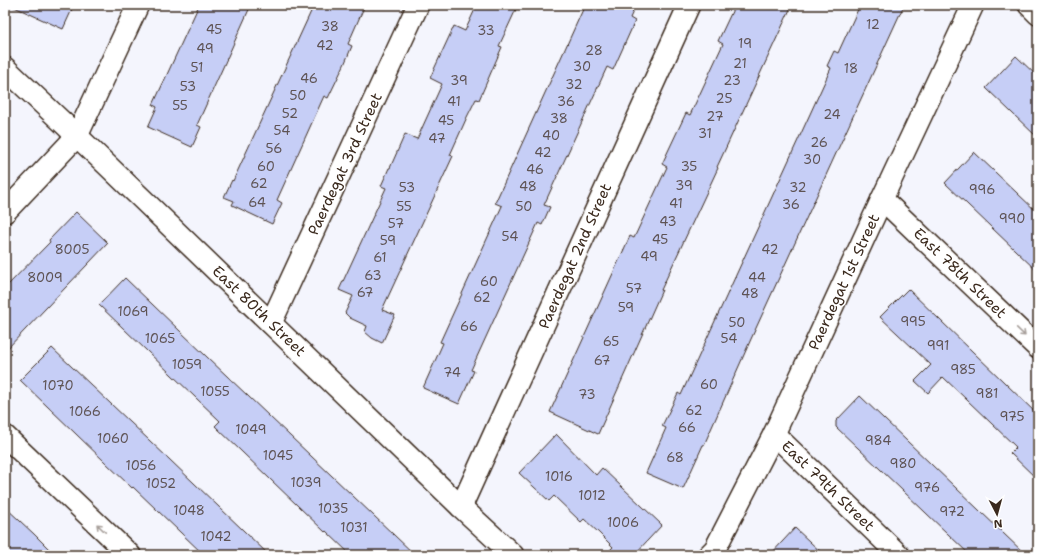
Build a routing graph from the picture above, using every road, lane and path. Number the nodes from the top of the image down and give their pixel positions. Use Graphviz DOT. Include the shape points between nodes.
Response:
graph roads {
  1 [pos="138,5"];
  2 [pos="418,5"];
  3 [pos="689,5"];
  4 [pos="973,5"];
  5 [pos="1029,5"];
  6 [pos="1038,14"];
  7 [pos="5,68"];
  8 [pos="77,136"];
  9 [pos="882,199"];
  10 [pos="5,212"];
  11 [pos="272,323"];
  12 [pos="1038,348"];
  13 [pos="774,434"];
  14 [pos="5,436"];
  15 [pos="461,506"];
  16 [pos="130,555"];
  17 [pos="513,555"];
  18 [pos="709,555"];
  19 [pos="899,555"];
  1 -- 8 [label="street"];
  2 -- 11 [label="street, Paerdegat 3rd Street"];
  3 -- 15 [label="street, Paerdegat 2nd Street"];
  4 -- 9 [label="street, Paerdegat 1st Street"];
  5 -- 6 [label="street"];
  7 -- 8 [label="street, East 80th Street"];
  8 -- 10 [label="street"];
  8 -- 11 [label="street, East 80th Street"];
  9 -- 12 [label="street, East 78th Street, one-way"];
  9 -- 13 [label="street, Paerdegat 1st Street"];
  11 -- 15 [label="street, East 80th Street"];
  13 -- 18 [label="street, Paerdegat 1st Street" via="715,549"];
  13 -- 19 [label="street, East 79th Street"];
  16 -- 14 [label="street, one-way"];
  15 -- 17 [label="street, East 80th Street"];
}
